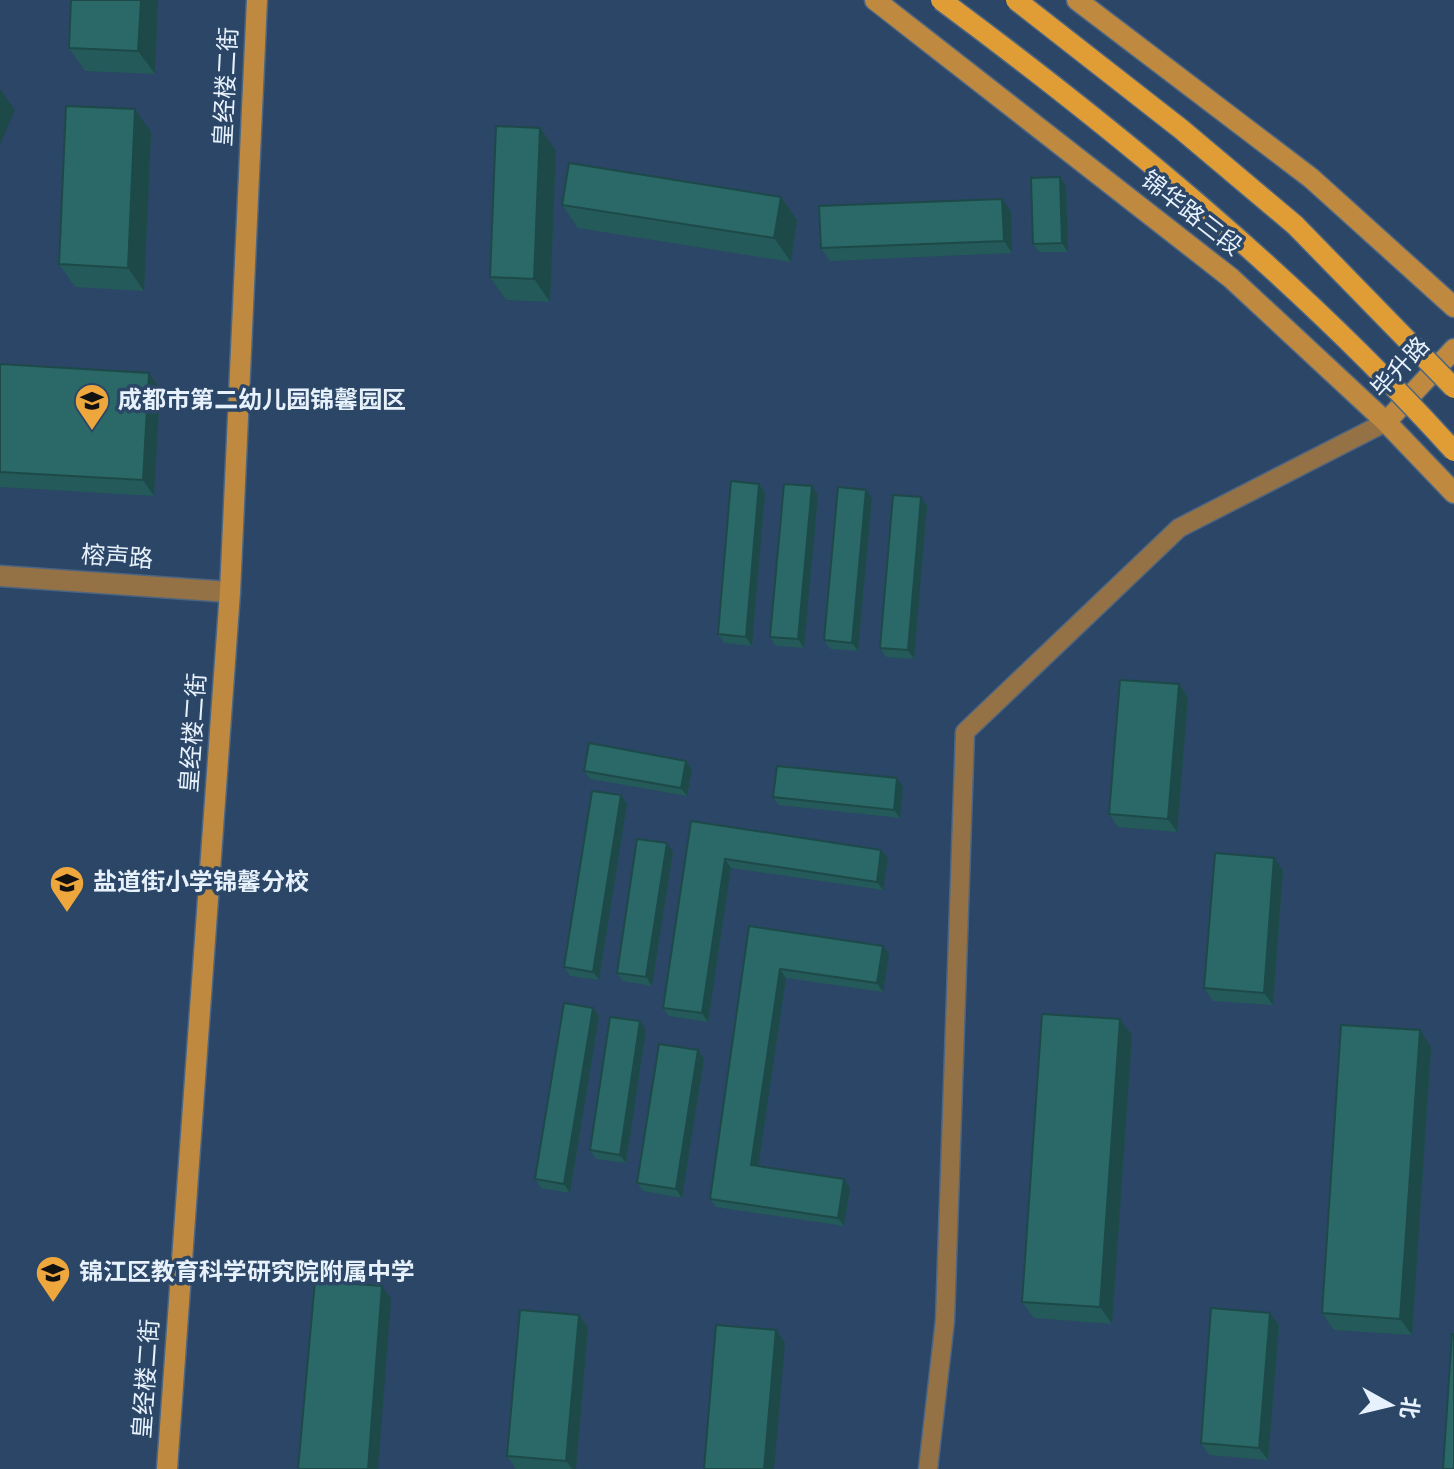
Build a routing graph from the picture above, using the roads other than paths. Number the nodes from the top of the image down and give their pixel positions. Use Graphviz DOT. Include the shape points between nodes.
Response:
graph roads {
  1 [pos="257,0"];
  2 [pos="875,0"];
  3 [pos="941,0"];
  4 [pos="1016,0"];
  5 [pos="1077,0"];
  6 [pos="1454,307"];
  7 [pos="1454,349"];
  8 [pos="1454,388"];
  9 [pos="1386,422"];
  10 [pos="1454,451"];
  11 [pos="1454,493"];
  12 [pos="0,576"];
  13 [pos="230,592"];
  14 [pos="167,1469"];
  15 [pos="928,1469"];
  1 -- 13 [label="street, 皇经楼二街"];
  2 -- 9 [label="street, 锦华路三段" via="1231,278"];
  3 -- 10 [label="main road, bridge" via="1221,224 1386,376"];
  4 -- 8 [label="main road, bridge" via="1295,225"];
  5 -- 6 [label="street" via="1311,178"];
  7 -- 9 [label="street, 毕升路"];
  9 -- 11 [label="street, 锦华路三段"];
  9 -- 15 [label="lane" via="1179,528 965,732 945,1320"];
  12 -- 13 [label="street, 榕声路"];
  13 -- 14 [label="street, 皇经楼二街"];
}
